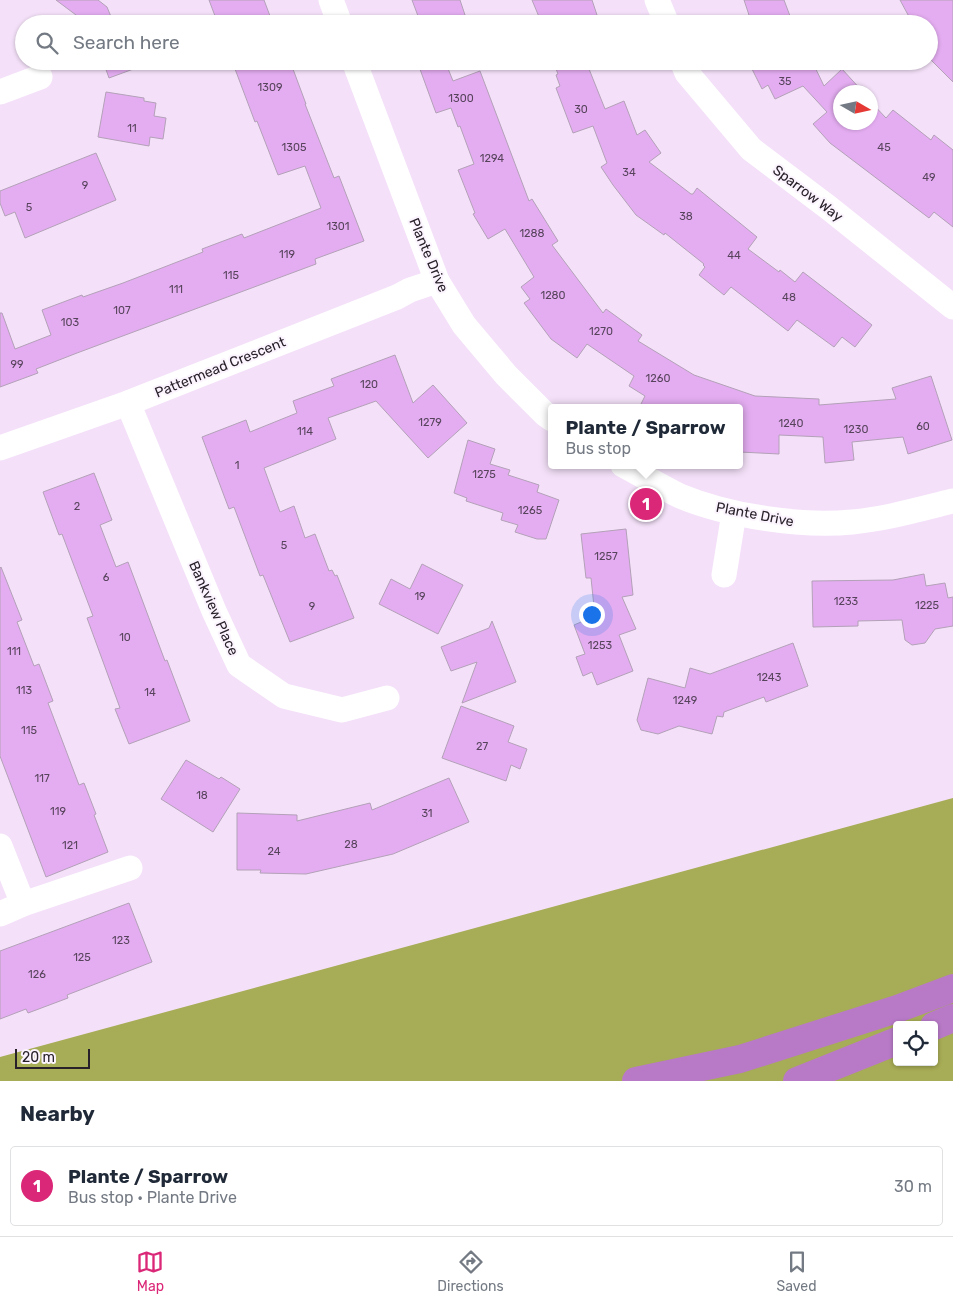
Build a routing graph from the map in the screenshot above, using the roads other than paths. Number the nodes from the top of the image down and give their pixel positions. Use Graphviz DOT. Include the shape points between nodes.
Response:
graph roads {
  1 [pos="331,0"];
  2 [pos="658,0"];
  3 [pos="337,15"];
  4 [pos="664,15"];
  5 [pos="357,70"];
  6 [pos="686,70"];
  7 [pos="40,77"];
  8 [pos="0,92"];
  9 [pos="437,281"];
  10 [pos="953,307"];
  11 [pos="128,403"];
  12 [pos="548,416"];
  13 [pos="0,448"];
  14 [pos="630,469"];
  15 [pos="953,501"];
  16 [pos="734,513"];
  17 [pos="724,575"];
  18 [pos="387,698"];
  19 [pos="0,846"];
  20 [pos="130,868"];
  21 [pos="23,904"];
  22 [pos="0,914"];
  23 [pos="953,988"];
  24 [pos="953,1018"];
  25 [pos="938,1024"];
  26 [pos="893,1043"];
  27 [pos="636,1081"];
  28 [pos="797,1081"];
  1 -- 3 [label="street"];
  2 -- 4 [label="street"];
  5 -- 9 [label="street, Plante Drive"];
  6 -- 10 [label="street, Sparrow Way" via="750,149"];
  7 -- 8 [label="street"];
  9 -- 11 [label="street, Pattermead Crescent"];
  9 -- 12 [label="street, Plante Drive" via="464,325 501,369"];
  11 -- 13 [label="street, Pattermead Crescent"];
  11 -- 18 [label="street, Bankview Place" via="239,665 284,696 342,710"];
  14 -- 16 [label="street, Plante Drive" via="680,496"];
  15 -- 16 [label="street, Plante Drive" via="852,522 794,523"];
  16 -- 17 [label="street"];
  19 -- 21 [label="street"];
  20 -- 21 [label="street"];
  21 -- 22 [label="street"];
  23 -- 27 [label="highway" via="740,1059"];
  24 -- 25 [label="highway"];
  26 -- 28 [label="highway"];
}
